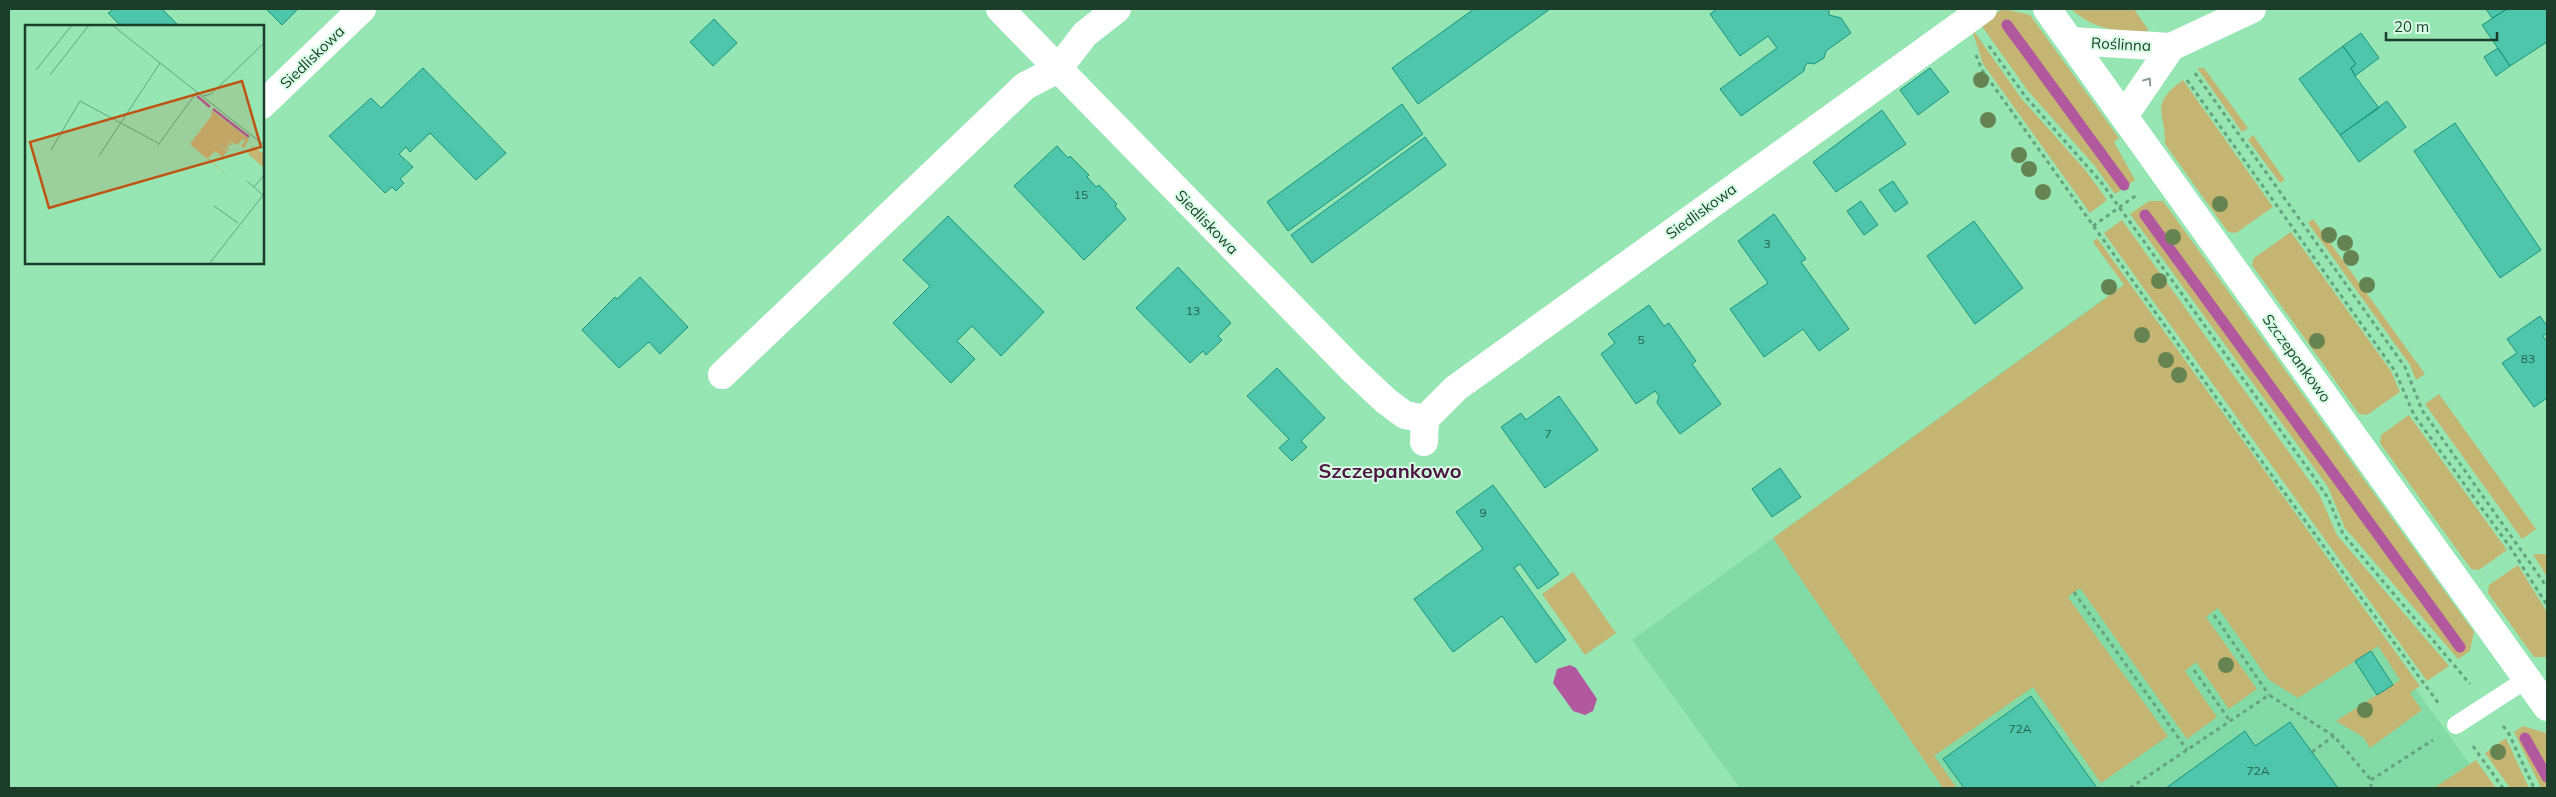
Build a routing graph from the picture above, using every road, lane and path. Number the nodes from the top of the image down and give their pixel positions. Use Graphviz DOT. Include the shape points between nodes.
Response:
graph roads {
  1 [pos="362,9"];
  2 [pos="1000,9"];
  3 [pos="1117,9"];
  4 [pos="2047,9"];
  5 [pos="2252,9"];
  6 [pos="1970,18"];
  7 [pos="2070,41"];
  8 [pos="2171,47"];
  9 [pos="1058,69"];
  10 [pos="264,103"];
  11 [pos="2124,116"];
  12 [pos="722,375"];
  13 [pos="2547,587"];
  14 [pos="2074,592"];
  15 [pos="2547,605"];
  16 [pos="2214,614"];
  17 [pos="2194,670"];
  18 [pos="2527,679"];
  19 [pos="2269,695"];
  20 [pos="2486,706"];
  21 [pos="2547,707"];
  22 [pos="2230,721"];
  23 [pos="2456,725"];
  24 [pos="2334,736"];
  25 [pos="2187,750"];
  26 [pos="2312,752"];
  27 [pos="2371,780"];
  28 [pos="2130,788"];
  29 [pos="2371,788"];
  30 [pos="2503,788"];
  31 [pos="2534,788"];
  1 -- 10 [label="street, Siedliskowa"];
  2 -- 9 [label="street, Siedliskowa"];
  3 -- 9 [label="street" via="1085,34"];
  4 -- 7 [label="street, Szczepankowo"];
  5 -- 8 [label="street, Roślinna"];
  6 -- 9 [label="street, Siedliskowa" via="1456,388 1425,431 1352,369"];
  6 -- 20 [label="path" via="2025,96 2101,182 2328,498 2343,534"];
  6 -- 23 [label="path" via="1966,31 1982,70 2421,682"];
  7 -- 8 [label="street, Roślinna"];
  7 -- 11 [label="street, Szczepankowo"];
  11 -- 8 [label="street, Roślinna, one-way"];
  8 -- 13 [label="path" via="2189,66 2405,367 2422,410"];
  8 -- 15 [label="path" via="2183,74 2395,371 2414,415 2510,547"];
  9 -- 12 [label="street" via="1025,86"];
  11 -- 18 [label="street, Szczepankowo"];
  14 -- 25 [label="path"];
  16 -- 19 [label="path"];
  17 -- 22 [label="path"];
  18 -- 20 [label="lane"];
  18 -- 21 [label="street, Szczepankowo"];
  19 -- 22 [label="path"];
  19 -- 24 [label="path"];
  20 -- 23 [label="lane"];
  20 -- 31 [label="path" via="2509,734"];
  22 -- 25 [label="path"];
  23 -- 27 [label="path"];
  23 -- 30 [label="path"];
  24 -- 26 [label="path"];
  24 -- 27 [label="path"];
  25 -- 28 [label="path"];
  27 -- 29 [label="path"];
}
